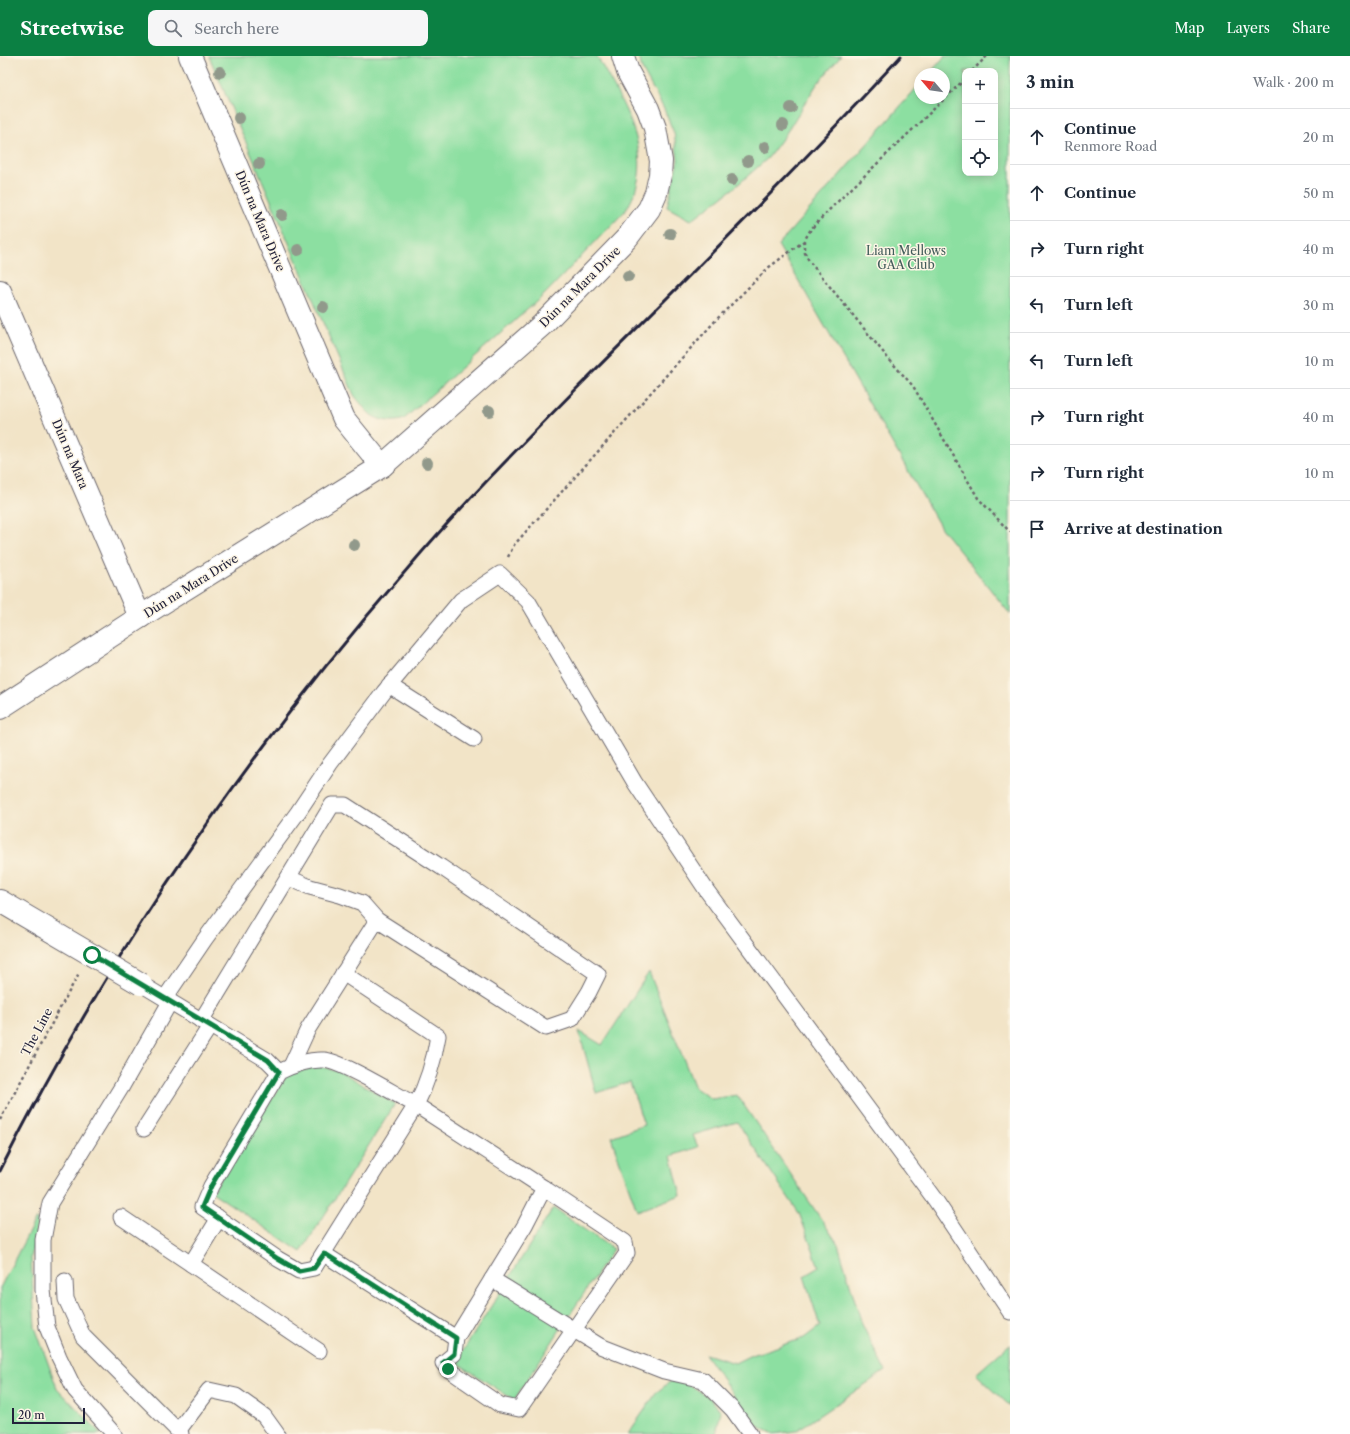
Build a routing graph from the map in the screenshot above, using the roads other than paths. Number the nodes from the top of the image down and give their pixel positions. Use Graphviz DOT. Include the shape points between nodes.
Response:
graph roads {
  1 [pos="190,56"];
  2 [pos="623,56"];
  3 [pos="0,291"];
  4 [pos="382,466"];
  5 [pos="140,618"];
  6 [pos="389,685"];
  7 [pos="0,708"];
  8 [pos="474,739"];
  9 [pos="289,878"];
  10 [pos="0,901"];
  11 [pos="377,920"];
  12 [pos="342,973"];
  13 [pos="141,984"];
  14 [pos="168,1000"];
  15 [pos="205,1023"];
  16 [pos="285,1069"];
  17 [pos="416,1105"];
  18 [pos="144,1129"];
  19 [pos="544,1188"];
  20 [pos="121,1217"];
  21 [pos="219,1218"];
  22 [pos="324,1254"];
  23 [pos="190,1264"];
  24 [pos="492,1279"];
  25 [pos="65,1281"];
  26 [pos="1010,1312"];
  27 [pos="574,1331"];
  28 [pos="456,1338"];
  29 [pos="319,1351"];
  30 [pos="179,1433"];
  31 [pos="114,1434"];
  32 [pos="277,1434"];
  33 [pos="750,1434"];
  1 -- 4 [label="street, Dún na Mara Drive" via="344,419"];
  2 -- 4 [label="street, Dún na Mara Drive" via="628,72 648,109 660,151 660,175 649,209 627,238 542,325"];
  3 -- 5 [label="street, Dún na Mara"];
  4 -- 5 [label="street, Dún na Mara Drive"];
  5 -- 7 [label="street, Dún na Mara Drive"];
  6 -- 8 [label="lane"];
  6 -- 14 [label="lane" via="201,945"];
  6 -- 26 [label="lane" via="461,600 500,574 528,601 635,783 707,891 936,1201"];
  9 -- 11 [label="lane" via="362,903"];
  9 -- 11 [label="lane" via="332,805 345,805 598,974 572,1019 546,1028"];
  9 -- 15 [label="lane"];
  10 -- 13 [label="street, bridge"];
  11 -- 12 [label="lane"];
  12 -- 16 [label="lane"];
  12 -- 17 [label="lane" via="438,1036 426,1086"];
  13 -- 14 [label="lane"];
  14 -- 15 [label="lane"];
  14 -- 31 [label="lane" via="121,1088 50,1203 44,1240 43,1290 47,1327 75,1390"];
  15 -- 16 [label="lane"];
  15 -- 18 [label="lane"];
  16 -- 17 [label="lane" via="309,1061 325,1060 352,1070"];
  16 -- 21 [label="lane" via="208,1193 202,1207"];
  17 -- 19 [label="lane"];
  17 -- 22 [label="lane"];
  19 -- 24 [label="lane"];
  19 -- 27 [label="lane" via="625,1242 627,1253"];
  20 -- 23 [label="lane"];
  21 -- 22 [label="lane" via="299,1271 314,1268"];
  21 -- 23 [label="lane"];
  22 -- 28 [label="lane"];
  23 -- 29 [label="lane"];
  24 -- 27 [label="lane"];
  24 -- 28 [label="lane"];
  25 -- 30 [label="lane" via="66,1300 83,1336"];
  27 -- 28 [label="lane" via="519,1409 500,1405 448,1369 443,1363 454,1354"];
  27 -- 33 [label="lane" via="600,1346 664,1371 703,1380 734,1410"];
  30 -- 32 [label="lane" via="209,1390 236,1396 264,1416"];
}
